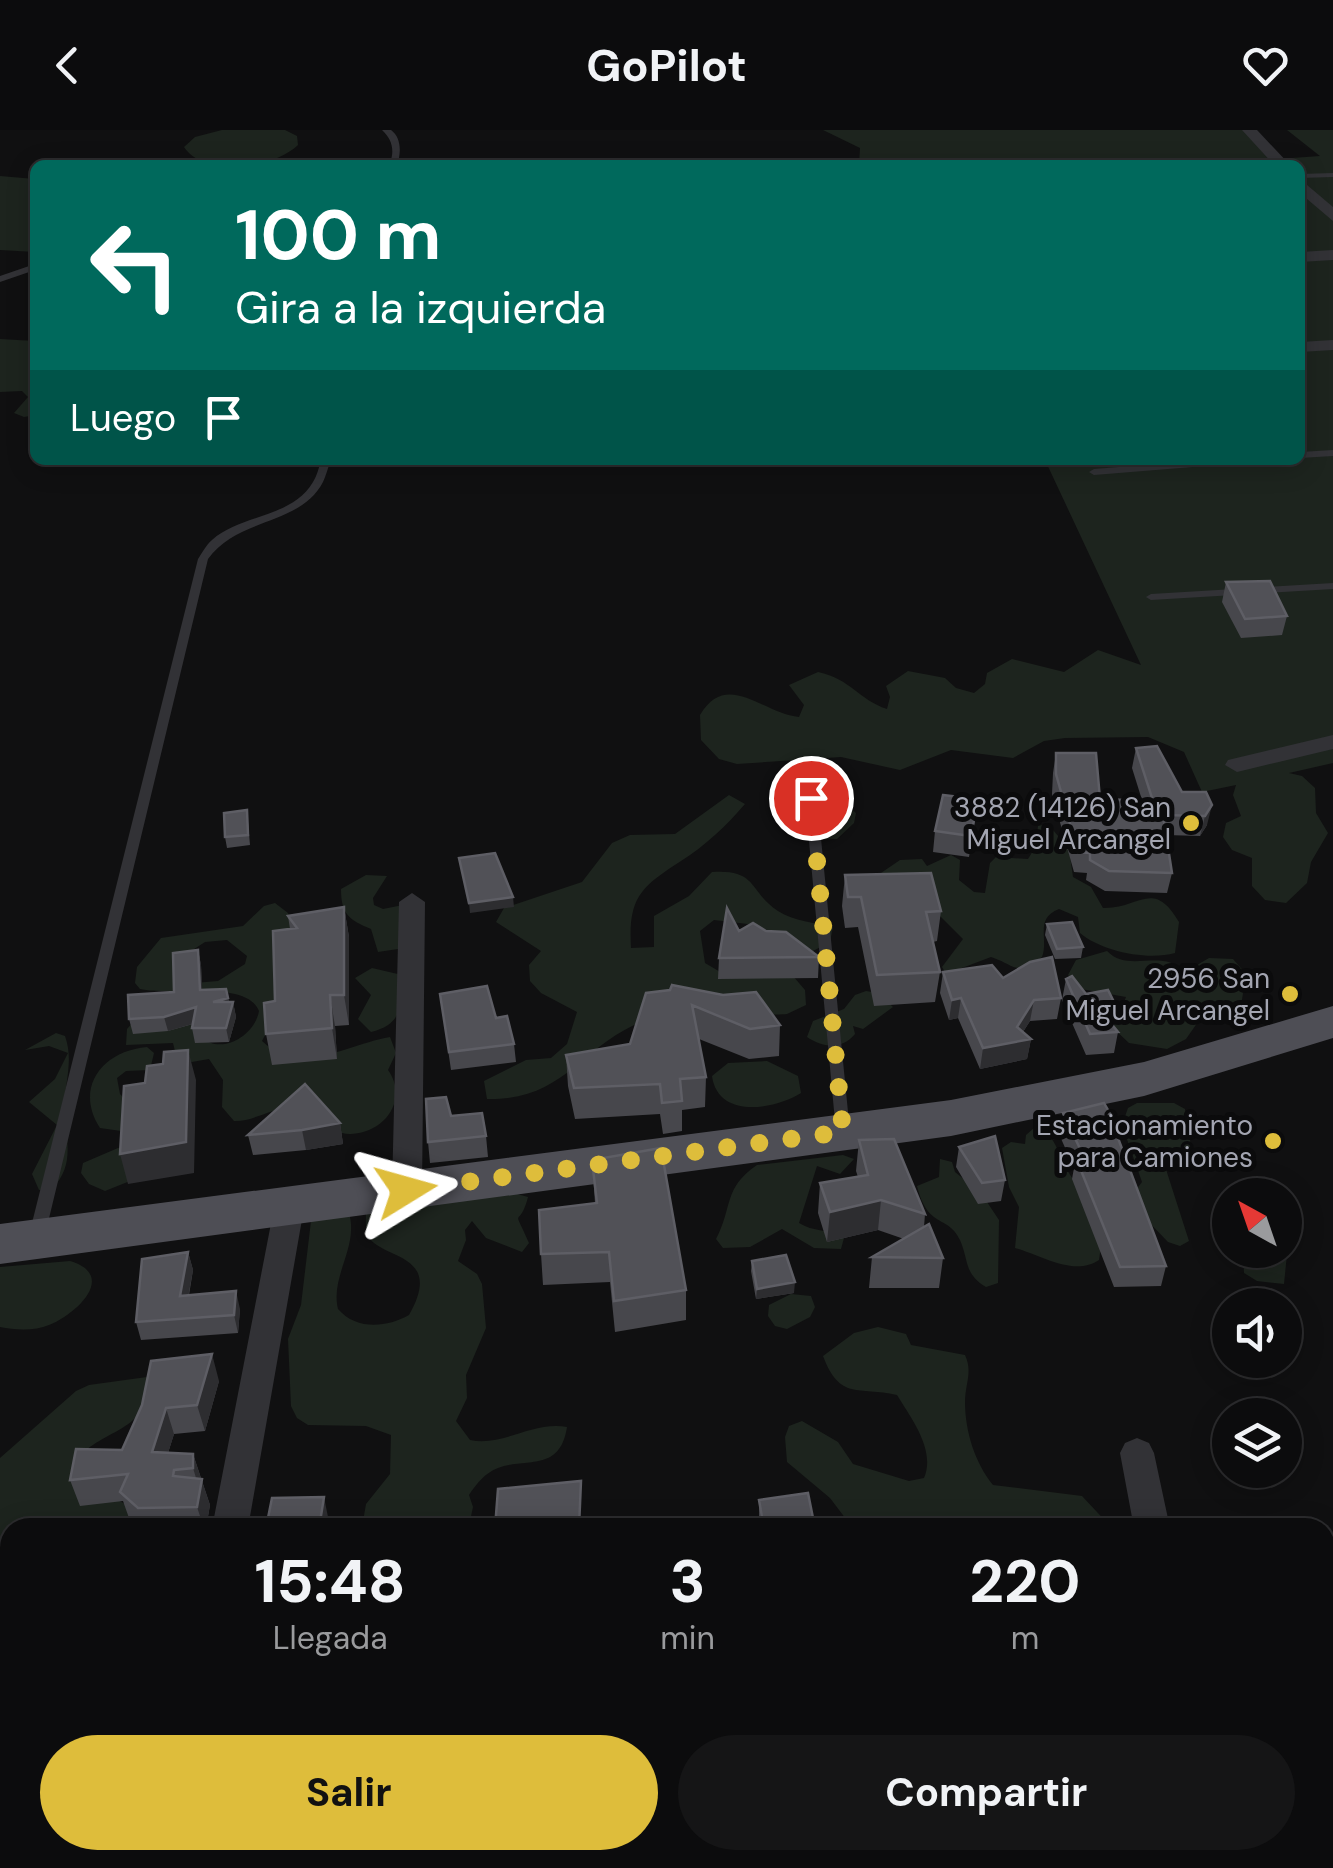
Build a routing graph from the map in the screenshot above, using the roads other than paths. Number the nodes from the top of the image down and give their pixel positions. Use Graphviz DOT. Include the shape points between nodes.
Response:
graph roads {
  1 [pos="386,130"];
  2 [pos="1249,130"];
  3 [pos="393,160"];
  4 [pos="1277,160"];
  5 [pos="1333,175"];
  6 [pos="1305,176"];
  7 [pos="1305,189"];
  8 [pos="1333,216"];
  9 [pos="1333,255"];
  10 [pos="1305,257"];
  11 [pos="30,269"];
  12 [pos="0,279"];
  13 [pos="1333,345"];
  14 [pos="1305,346"];
  15 [pos="1333,453"];
  16 [pos="1305,456"];
  17 [pos="324,465"];
  18 [pos="1180,465"];
  19 [pos="1094,472"];
  20 [pos="1333,586"];
  21 [pos="1152,597"];
  22 [pos="1333,742"];
  23 [pos="1237,765"];
  24 [pos="811,798"];
  25 [pos="412,902"];
  26 [pos="1333,1022"];
  27 [pos="843,1132"];
  28 [pos="406,1190"];
  29 [pos="289,1208"];
  30 [pos="18,1242"];
  31 [pos="1137,1453"];
  32 [pos="232,1518"];
  33 [pos="1150,1518"];
  1 -- 3 [label="lane" via="393,135"];
  2 -- 4 [label="street"];
  5 -- 6 [label="lane"];
  7 -- 8 [label="street"];
  9 -- 10 [label="street"];
  11 -- 12 [label="lane"];
  13 -- 14 [label="street"];
  15 -- 16 [label="lane"];
  17 -- 30 [label="lane" via="305,500 209,546 203,559"];
  18 -- 19 [label="lane"];
  20 -- 21 [label="lane"];
  22 -- 23 [label="street"];
  24 -- 27 [label="lane"];
  25 -- 28 [label="street"];
  26 -- 27 [label="main road" via="1048,1101"];
  27 -- 28 [label="main road"];
  28 -- 29 [label="main road"];
  29 -- 30 [label="main road"];
  29 -- 32 [label="street"];
  31 -- 33 [label="street"];
}
